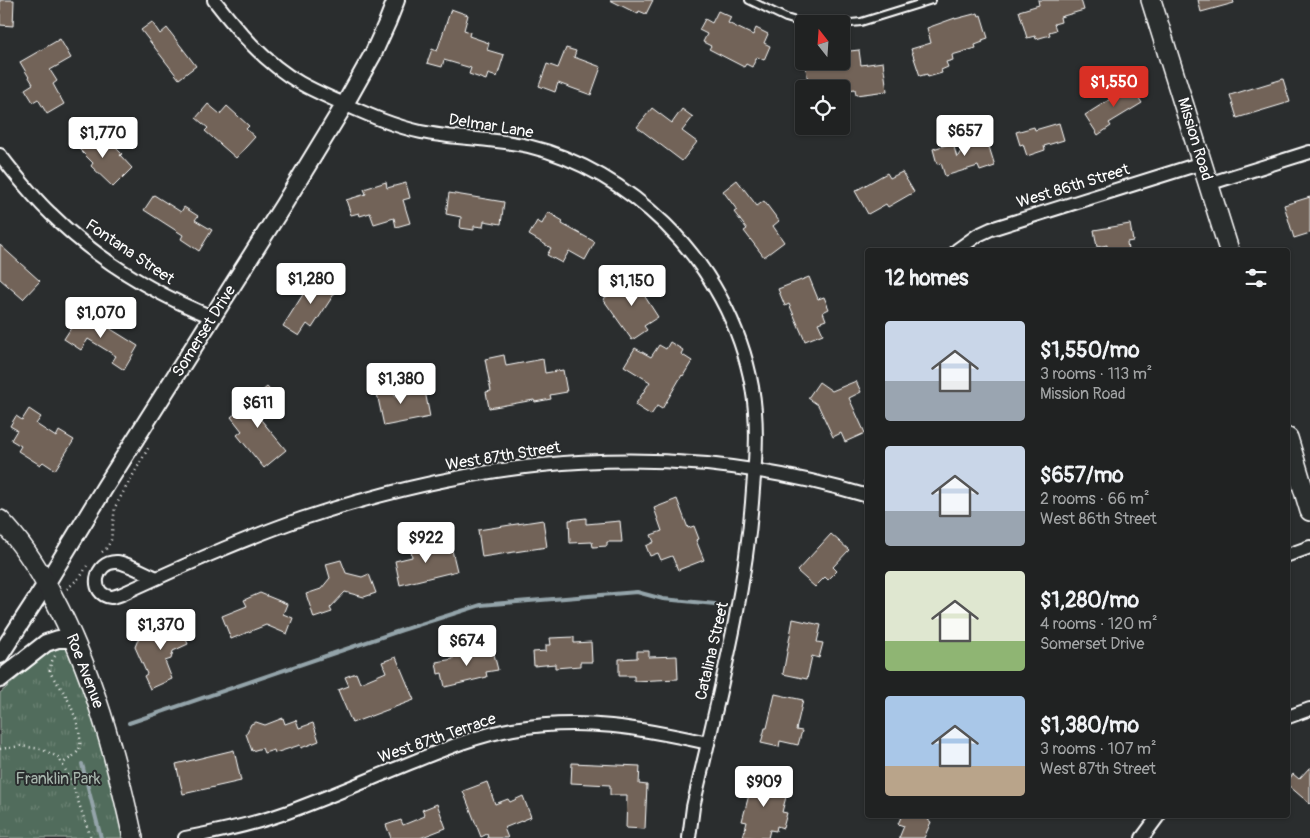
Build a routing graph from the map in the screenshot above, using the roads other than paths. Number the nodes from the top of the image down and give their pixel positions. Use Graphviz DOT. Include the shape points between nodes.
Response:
graph roads {
  1 [pos="214,0"];
  2 [pos="396,0"];
  3 [pos="750,0"];
  4 [pos="932,0"];
  5 [pos="1151,0"];
  6 [pos="795,21"];
  7 [pos="850,23"];
  8 [pos="344,104"];
  9 [pos="1310,152"];
  10 [pos="0,155"];
  11 [pos="1202,163"];
  12 [pos="1208,184"];
  13 [pos="960,248"];
  14 [pos="1228,248"];
  15 [pos="212,317"];
  16 [pos="1290,445"];
  17 [pos="755,470"];
  18 [pos="865,495"];
  19 [pos="1310,511"];
  20 [pos="0,520"];
  21 [pos="1310,547"];
  22 [pos="1290,553"];
  23 [pos="157,578"];
  24 [pos="46,584"];
  25 [pos="74,639"];
  26 [pos="0,655"];
  27 [pos="0,679"];
  28 [pos="1310,709"];
  29 [pos="1290,716"];
  30 [pos="708,743"];
  31 [pos="1157,818"];
  32 [pos="133,838"];
  33 [pos="185,838"];
  34 [pos="689,838"];
  35 [pos="1142,838"];
  1 -- 8 [label="street, Delmar Lane" via="232,23 275,65 299,82"];
  2 -- 8 [label="street, Somerset Drive" via="373,54"];
  3 -- 6 [label="lane"];
  4 -- 7 [label="lane"];
  5 -- 11 [label="main road, Mission Road"];
  8 -- 15 [label="street, Somerset Drive"];
  8 -- 17 [label="street, Delmar Lane" via="386,123 422,132 529,146 563,157 626,191 654,213 694,256 714,285 732,322 752,386 756,422"];
  9 -- 12 [label="street"];
  10 -- 15 [label="street, Fontana Street" via="50,214 88,246 166,296"];
  11 -- 12 [label="main road, Mission Road"];
  11 -- 13 [label="street, West 86th Street" via="991,229"];
  12 -- 14 [label="main road, Mission Road"];
  15 -- 24 [label="street, Somerset Drive"];
  16 -- 19 [label="main road"];
  17 -- 18 [label="street, West 87th Street"];
  17 -- 23 [label="street, West 87th Street" via="723,464 627,459 561,462 460,477 360,501 300,520"];
  17 -- 30 [label="street, Catalina Street" via="740,599"];
  20 -- 24 [label="main road, Roe Avenue" via="28,554"];
  21 -- 22 [label="street"];
  24 -- 25 [label="main road, Roe Avenue"];
  24 -- 26 [label="street, Somerset Drive"];
  25 -- 27 [label="street" via="46,642"];
  25 -- 32 [label="main road, Roe Avenue" via="98,701"];
  28 -- 29 [label="street"];
  30 -- 33 [label="street, West 87th Terrace" via="617,725 584,723 512,729 450,747 272,818"];
  30 -- 34 [label="street, Catalina Street"];
  31 -- 35 [label="street"];
}
